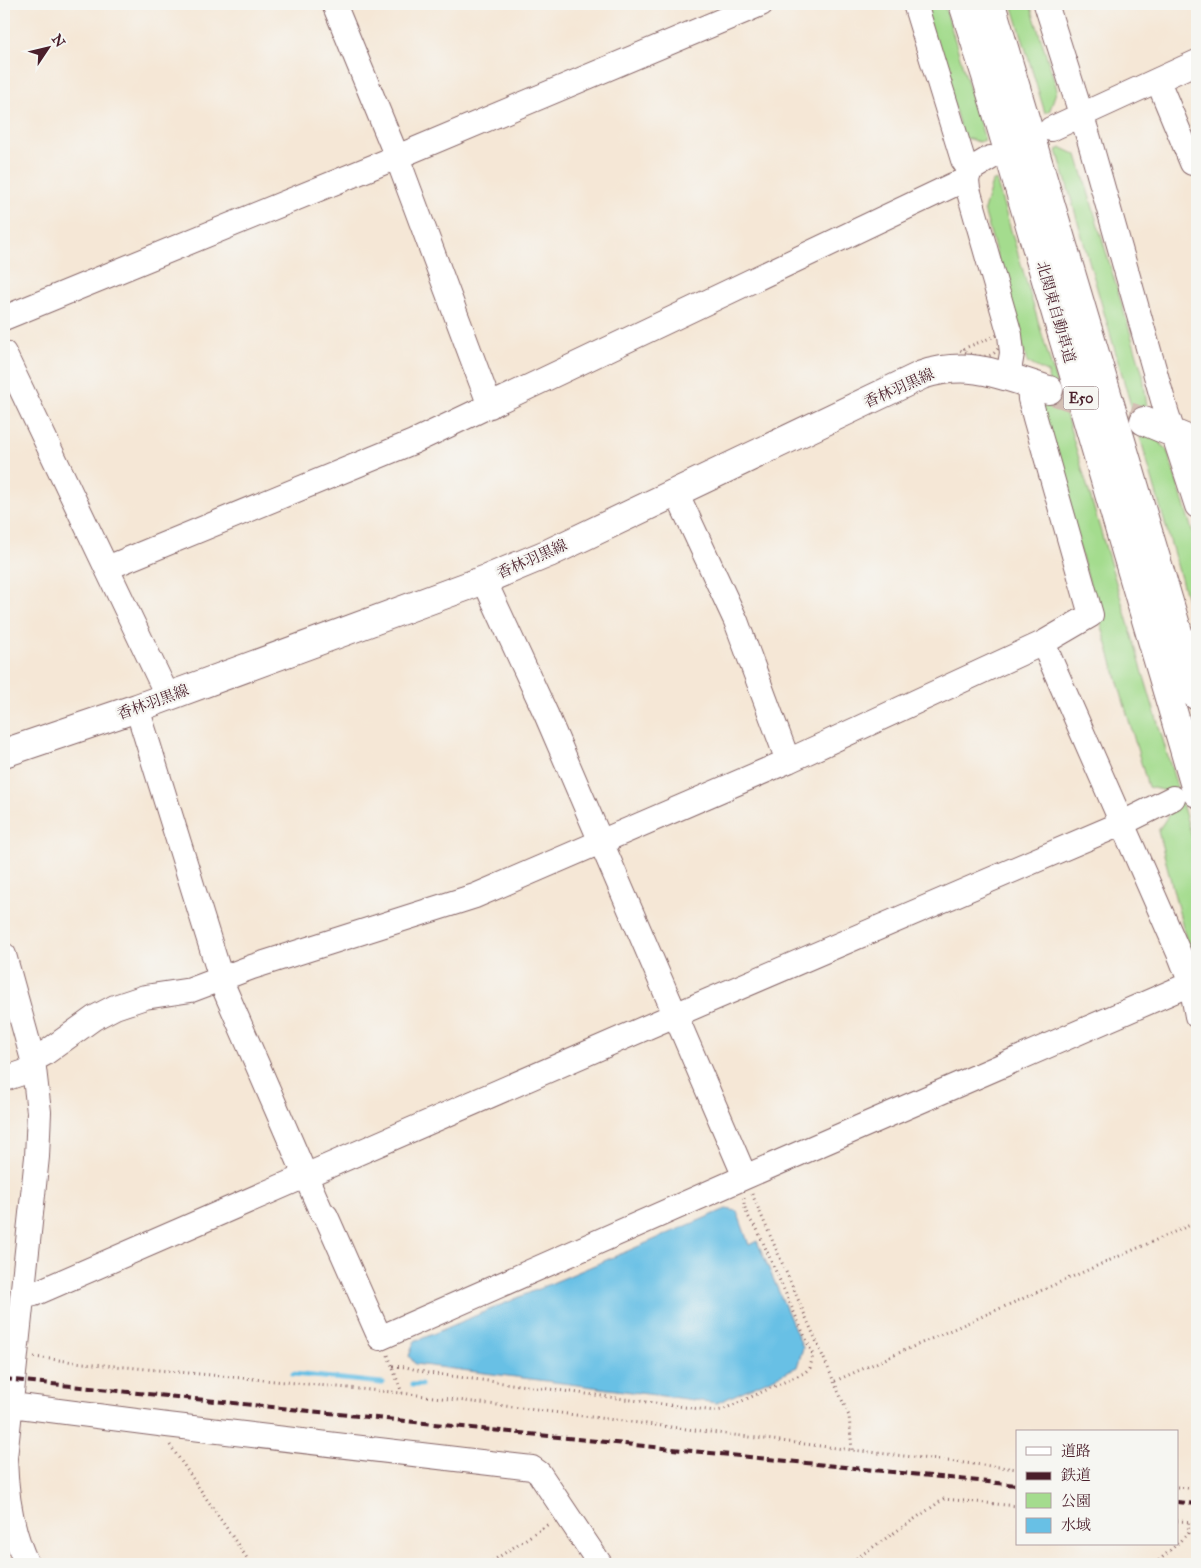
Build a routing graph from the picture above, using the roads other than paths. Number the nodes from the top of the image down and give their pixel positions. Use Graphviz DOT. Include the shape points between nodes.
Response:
graph roads {
  1 [pos="334,4"];
  2 [pos="761,4"];
  3 [pos="916,4"];
  4 [pos="963,4"];
  5 [pos="991,4"];
  6 [pos="1046,4"];
  7 [pos="1197,62"];
  8 [pos="1158,81"];
  9 [pos="1081,116"];
  10 [pos="1051,129"];
  11 [pos="397,157"];
  12 [pos="1192,163"];
  13 [pos="976,170"];
  14 [pos="4,318"];
  15 [pos="4,353"];
  16 [pos="1029,384"];
  17 [pos="490,406"];
  18 [pos="1144,421"];
  19 [pos="1173,432"];
  20 [pos="1197,443"];
  21 [pos="676,492"];
  22 [pos="1197,506"];
  23 [pos="107,568"];
  24 [pos="484,580"];
  25 [pos="1044,643"];
  26 [pos="1197,696"];
  27 [pos="168,697"];
  28 [pos="137,708"];
  29 [pos="4,753"];
  30 [pos="788,761"];
  31 [pos="1185,796"];
  32 [pos="1123,823"];
  33 [pos="600,843"];
  34 [pos="4,955"];
  35 [pos="221,979"];
  36 [pos="1194,982"];
  37 [pos="675,1015"];
  38 [pos="1197,1016"];
  39 [pos="33,1064"];
  40 [pos="4,1079"];
  41 [pos="306,1177"];
  42 [pos="745,1177"];
  43 [pos="22,1297"];
  44 [pos="10,1354"];
  45 [pos="7,1405"];
  46 [pos="28,1564"];
  47 [pos="600,1564"];
  1 -- 11 [label="street"];
  2 -- 11 [label="street"];
  3 -- 13 [label="street" via="963,160"];
  4 -- 31 [label="main road, 北関東自動車道 / E50" via="986,76"];
  5 -- 26 [label="main road, 北関東自動車道 / E50"];
  6 -- 9 [label="street"];
  7 -- 8 [label="street"];
  8 -- 9 [label="street"];
  8 -- 12 [label="street"];
  9 -- 10 [label="street"];
  9 -- 19 [label="street"];
  11 -- 14 [label="street"];
  11 -- 17 [label="street"];
  13 -- 16 [label="street" via="974,213 1010,335 1012,353"];
  13 -- 17 [label="street" via="944,189"];
  15 -- 23 [label="street"];
  16 -- 21 [label="main road, 香林羽黒線" via="986,370 960,368 922,375"];
  16 -- 25 [label="street" via="1030,400 1091,615"];
  17 -- 23 [label="street" via="413,442"];
  18 -- 19 [label="main road"];
  19 -- 20 [label="main road"];
  19 -- 22 [label="street"];
  21 -- 24 [label="main road, 香林羽黒線" via="549,553"];
  21 -- 30 [label="street" via="736,621"];
  23 -- 27 [label="street"];
  24 -- 27 [label="main road, 香林羽黒線"];
  24 -- 33 [label="street" via="546,714"];
  25 -- 30 [label="street"];
  25 -- 32 [label="street"];
  27 -- 28 [label="main road, 香林羽黒線"];
  28 -- 29 [label="main road, 香林羽黒線"];
  28 -- 35 [label="street"];
  30 -- 33 [label="street"];
  31 -- 32 [label="street"];
  32 -- 36 [label="street"];
  32 -- 37 [label="street"];
  33 -- 35 [label="street" via="475,896"];
  33 -- 37 [label="street"];
  34 -- 39 [label="street"];
  35 -- 39 [label="street" via="191,990 145,997 115,1007 94,1018"];
  35 -- 41 [label="street"];
  36 -- 38 [label="street"];
  36 -- 42 [label="street"];
  37 -- 41 [label="street"];
  37 -- 42 [label="street"];
  39 -- 40 [label="street"];
  39 -- 43 [label="street" via="39,1131"];
  41 -- 42 [label="street" via="380,1338"];
  41 -- 43 [label="street"];
  43 -- 44 [label="street"];
  44 -- 45 [label="street"];
  45 -- 46 [label="street" via="7,1492 13,1525"];
  45 -- 47 [label="street" via="532,1468 539,1473"];
}
